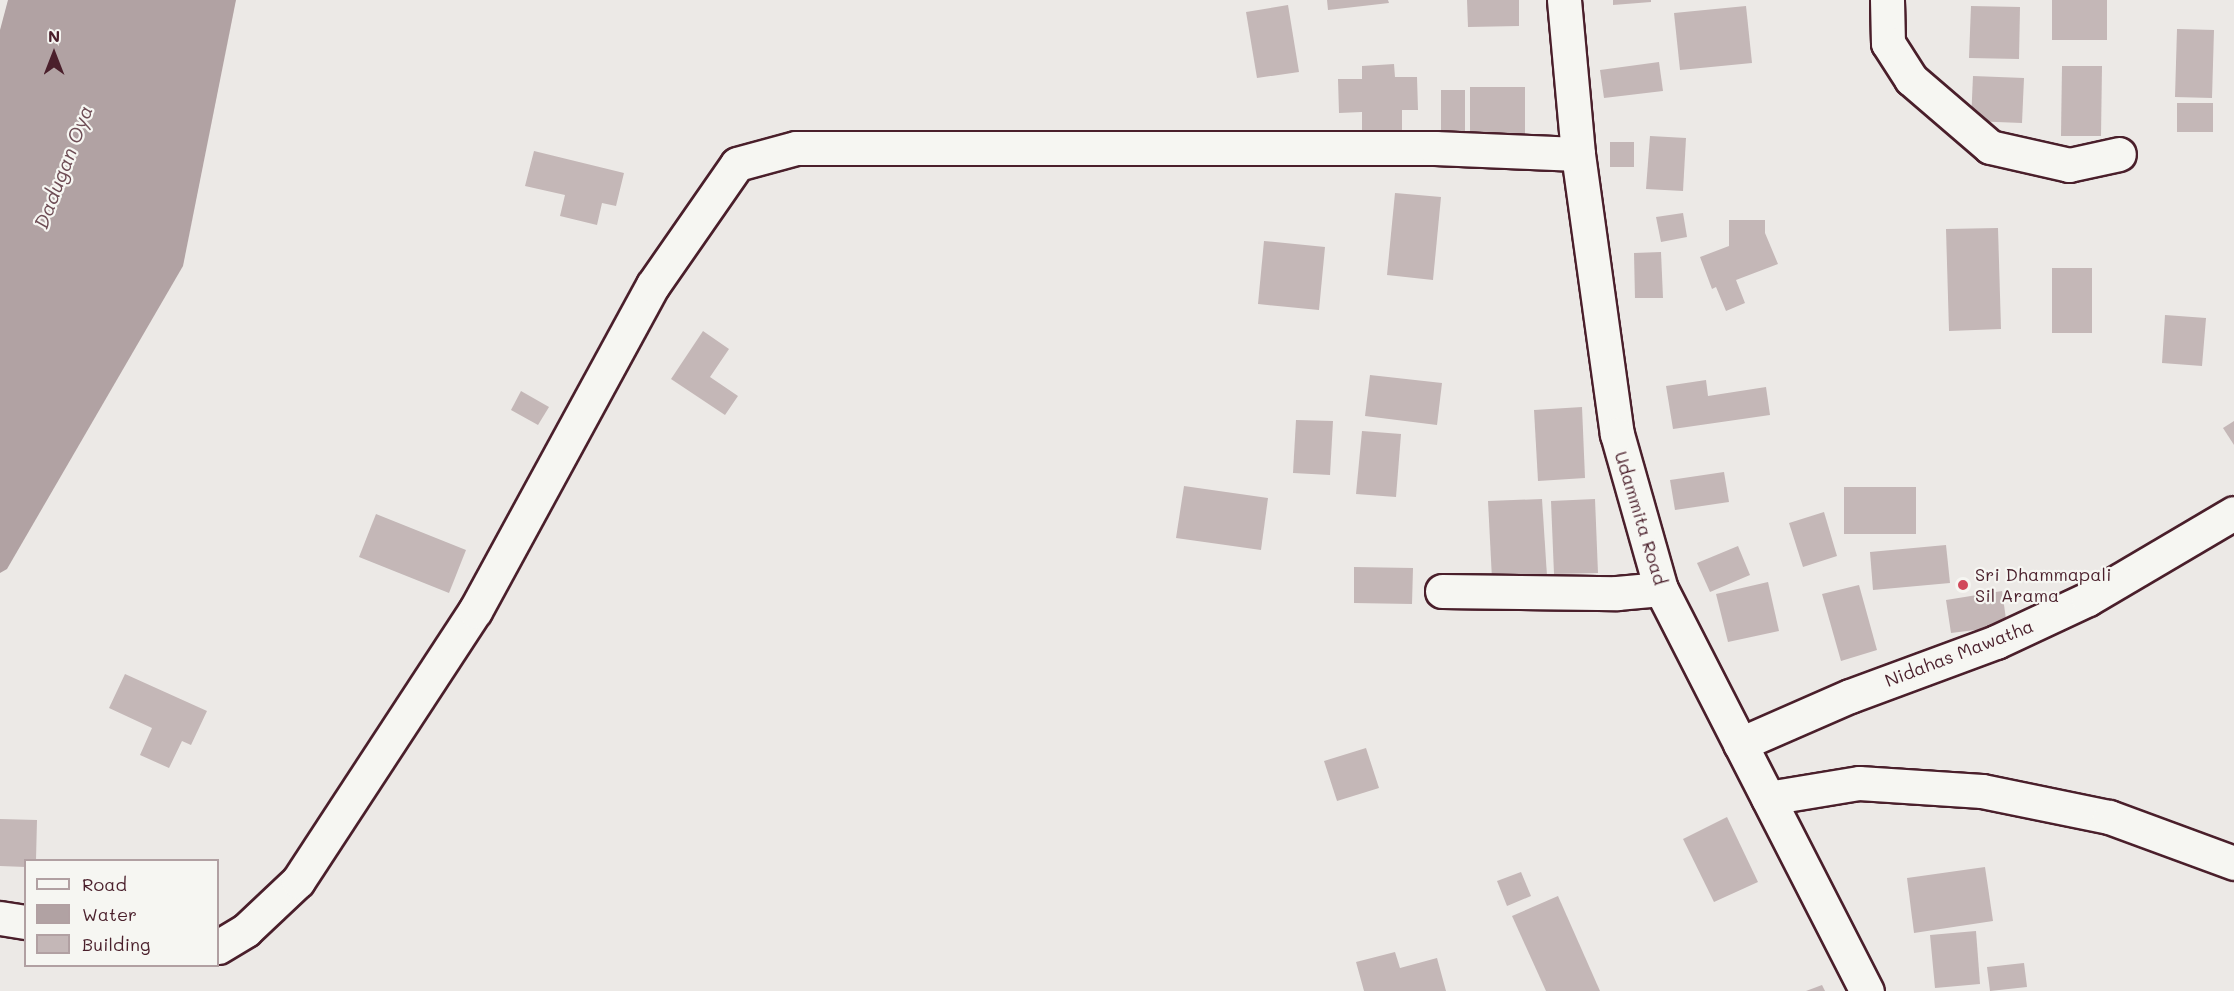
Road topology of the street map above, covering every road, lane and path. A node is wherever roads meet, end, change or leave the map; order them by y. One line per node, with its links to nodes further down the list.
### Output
1 (1564, 0): 3 (street, Udammita Road)
2 (1887, 0): 4 (street)
3 (1578, 154): 6 (street, Udammita Road); 13 (street)
4 (2120, 154)
5 (2234, 513): 8 (street, Nidahas Mawatha)
6 (1661, 589): 7 (street); 8 (street, Udammita Road)
7 (1442, 591)
8 (1740, 744): 9 (street, Udammita Road)
9 (1768, 798): 10 (street); 14 (street, Udammita Road)
10 (2234, 863)
11 (0, 918): 12 (street)
12 (24, 922)
13 (219, 946)
14 (1868, 991)

